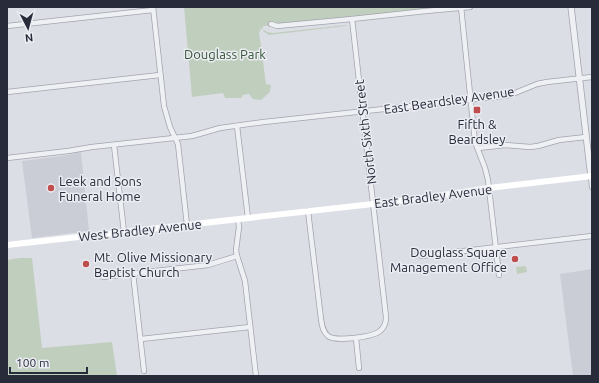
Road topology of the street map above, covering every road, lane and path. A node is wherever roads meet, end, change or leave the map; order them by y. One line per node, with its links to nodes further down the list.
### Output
1 (470, 7): 4 (street)
2 (570, 7): 10 (street)
3 (153, 8): 7 (street); 8 (street)
4 (461, 8): 5 (street); 12 (street)
5 (352, 19): 6 (street); 13 (street, North Sixth Street)
6 (271, 24)
7 (7, 26)
8 (160, 75): 11 (street); 16 (street)
9 (592, 77): 10 (street, East Beardsley Avenue)
10 (579, 79): 12 (street, East Beardsley Avenue); 15 (street)
11 (7, 92)
12 (471, 100): 13 (street, East Beardsley Avenue); 18 (street)
13 (362, 112): 14 (street, East Beardsley Avenue); 23 (street, North Sixth Street)
14 (237, 126): 16 (street, East Beardsley Avenue); 26 (street)
15 (586, 137): 18 (street); 20 (street)
16 (175, 138): 17 (street, East Beardsley Avenue); 28 (street)
17 (114, 145): 19 (street, East Beardsley Avenue); 29 (street)
18 (478, 148): 22 (street)
19 (7, 158)
20 (591, 176): 21 (street); 22 (main road, East Bradley Avenue)
21 (592, 187)
22 (489, 188): 23 (main road, East Bradley Avenue); 32 (street)
23 (373, 204): 24 (main road, East Bradley Avenue); 39 (street, North Sixth Street)
24 (308, 211): 25 (main road, East Bradley Avenue); 39 (street, North Sixth Street)
25 (273, 215): 26 (main road, West Bradley Avenue)
26 (248, 218): 27 (main road, West Bradley Avenue)
27 (238, 219): 28 (main road, West Bradley Avenue); 33 (street)
28 (187, 225): 29 (main road, West Bradley Avenue)
29 (124, 232): 31 (main road, West Bradley Avenue)
30 (592, 236): 32 (street)
31 (7, 245)
32 (496, 247): 34 (street); 36 (street)
33 (237, 256): 35 (street); 38 (street)
34 (421, 256)
35 (133, 274): 37 (street); 40 (street)
36 (499, 275)
37 (102, 277)
38 (250, 327): 40 (street); 43 (street)
39 (356, 338): 41 (street)
40 (141, 339): 42 (street)
41 (359, 368)
42 (144, 371)
43 (256, 376)

